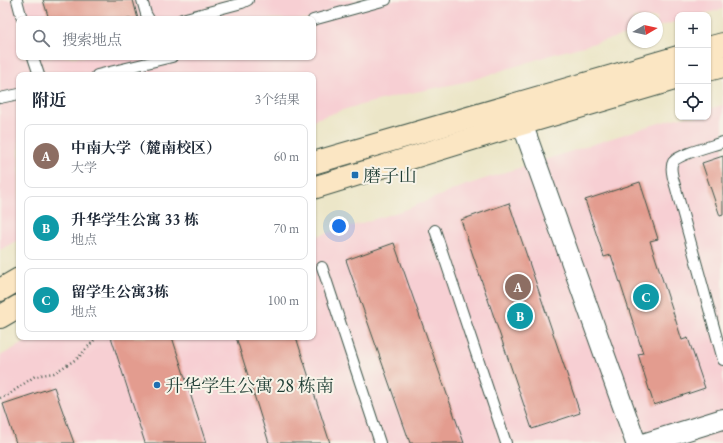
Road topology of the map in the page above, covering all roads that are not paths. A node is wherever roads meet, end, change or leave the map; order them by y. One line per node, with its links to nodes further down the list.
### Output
1 (17, 0): 5 (lane)
2 (142, 0): 6 (lane)
3 (248, 0): 7 (lane)
4 (386, 0): 8 (lane)
5 (21, 16)
6 (147, 16)
7 (210, 16)
8 (316, 19)
9 (723, 44): 10 (main road)
10 (711, 47)
11 (675, 58): 21 (main road)
12 (34, 60): 16 (lane)
13 (160, 60): 17 (lane)
14 (723, 66): 15 (main road)
15 (711, 69)
16 (38, 72)
17 (110, 72)
18 (675, 79): 21 (main road)
19 (16, 95): 20 (lane)
20 (0, 98)
21 (513, 115): 23 (main road); 24 (main road); 35 (street); 36 (street)
22 (723, 142): 31 (lane)
23 (316, 162)
24 (316, 187)
25 (435, 230): 34 (lane)
26 (322, 267): 33 (lane)
27 (16, 281): 28 (main road)
28 (0, 290)
29 (16, 308): 30 (main road)
30 (0, 317)
31 (723, 360)
32 (723, 419): 37 (street)
33 (380, 443)
34 (506, 443)
35 (623, 443)
36 (636, 443)
37 (646, 443)

